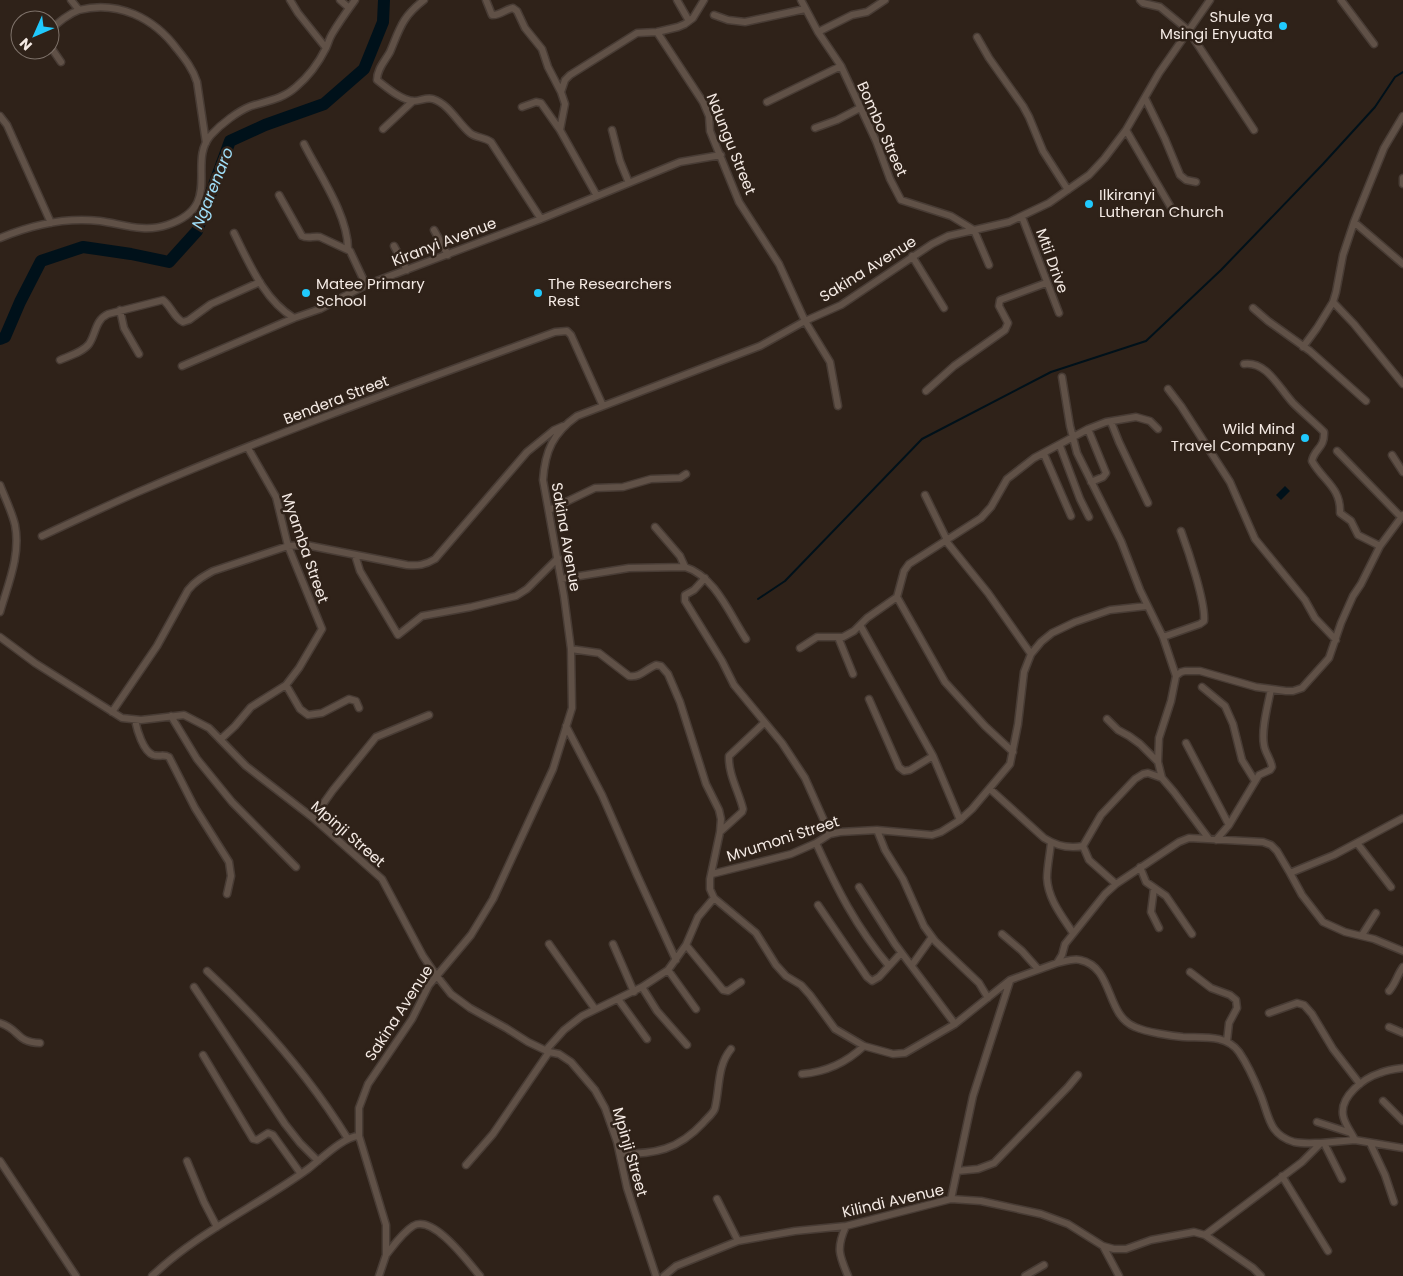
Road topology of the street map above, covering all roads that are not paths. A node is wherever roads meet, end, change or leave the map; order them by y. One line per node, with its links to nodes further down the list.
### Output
1 (71, 0): 17 (street)
2 (290, 0): 26 (street)
3 (340, 0): 15 (street)
4 (355, 0): 15 (street)
5 (424, 0): 30 (street)
6 (486, 0): 28 (street)
7 (677, 0): 19 (street)
8 (704, 0): 19 (street)
9 (801, 0): 16 (street, Bombo Street)
10 (886, 0): 23 (street)
11 (1140, 0): 21 (street)
12 (1210, 0): 21 (street, Sakina Avenue)
13 (1341, 0): 25 (street)
14 (110, 3): 17 (street); 42 (street)
15 (349, 8): 26 (street)
16 (805, 9): 18 (street); 23 (street, Bombo Street)
17 (79, 10): 20 (street)
18 (714, 16)
19 (689, 21): 22 (street)
20 (60, 22)
21 (1188, 30): 29 (street, Sakina Avenue); 41 (street)
22 (657, 32): 28 (street); 44 (street, Ndungu Street)
23 (818, 32): 27 (street, Bombo Street)
24 (977, 37): 49 (street)
25 (1374, 44)
26 (326, 48): 42 (street)
27 (841, 66): 31 (street); 33 (street, Bombo Street)
28 (561, 92): 38 (street)
29 (1145, 98): 40 (street, Sakina Avenue); 46 (street)
30 (413, 101): 37 (street); 54 (street)
31 (767, 102)
32 (522, 107): 38 (street)
33 (860, 108): 36 (street); 58 (street, Bombo Street)
34 (0, 116): 56 (street)
35 (1403, 116): 55 (street)
36 (815, 128)
37 (383, 129)
38 (560, 130): 51 (street)
39 (612, 130): 47 (street)
40 (1126, 130): 49 (street, Sakina Avenue); 52 (street)
41 (1254, 130)
42 (206, 143): 56 (street)
43 (304, 144): 62 (street)
44 (721, 155): 47 (street, Kiranyi Avenue); 77 (street, Ndungu Street)
45 (1403, 178): 48 (street)
46 (1196, 182)
47 (629, 183): 51 (street, Kiranyi Avenue)
48 (1403, 184)
49 (1068, 190): 53 (street, Sakina Avenue)
50 (279, 195): 62 (street)
51 (597, 196): 54 (street, Kiranyi Avenue)
52 (1173, 211)
53 (1022, 217): 58 (street, Sakina Avenue); 69 (street, Mtii Drive)
54 (541, 219): 63 (street, Kiranyi Avenue)
55 (1354, 222): 65 (street); 71 (street)
56 (51, 223): 60 (street)
57 (434, 230): 63 (street)
58 (974, 230): 64 (street, Sakina Avenue); 66 (street)
59 (234, 233): 68 (street)
60 (0, 238)
61 (394, 246): 67 (street)
62 (348, 248): 70 (street)
63 (448, 255): 67 (street, Kiranyi Avenue)
64 (912, 256): 72 (street); 77 (street, Sakina Avenue)
65 (1403, 264)
66 (989, 265)
67 (407, 270): 70 (street, Kiranyi Avenue)
68 (260, 282): 74 (street); 76 (street)
69 (1046, 283): 75 (street, Mtii Drive); 86 (street)
70 (366, 285): 76 (street, Kiranyi Avenue)
71 (1333, 302): 78 (street); 84 (street)
72 (944, 308)
73 (1253, 308): 78 (street)
74 (120, 310): 79 (street); 80 (street)
75 (1059, 314)
76 (294, 318): 82 (street, Kiranyi Avenue)
77 (805, 321): 88 (street, Sakina Avenue); 89 (street, Ndungu Street)
78 (1303, 347): 87 (street)
79 (139, 354)
80 (60, 360)
81 (1244, 364): 115 (street)
82 (182, 366)
83 (1062, 377): 94 (street)
84 (1403, 384)
85 (1168, 389): 129 (street)
86 (926, 391)
87 (1366, 401)
88 (603, 406): 91 (street, Sakina Avenue); 96 (street, Bendera Street)
89 (838, 406)
90 (1111, 422): 92 (street); 93 (street); 105 (street)
91 (564, 425): 106 (street, Sakina Avenue); 116 (street)
92 (1088, 429): 94 (street); 102 (street)
93 (1158, 429)
94 (1073, 438): 95 (street); 102 (street)
95 (1060, 446): 98 (street); 109 (street)
96 (248, 448): 112 (street, Bendera Street); 114 (street, Myamba Street)
97 (1337, 451): 108 (street)
98 (1044, 454): 107 (street); 113 (street)
99 (1392, 455): 100 (street)
100 (1403, 472)
101 (686, 474): 106 (street)
102 (1091, 482): 122 (street)
103 (0, 485): 123 (street)
104 (925, 495): 113 (street)
105 (1148, 503)
106 (549, 510): 117 (street, Sakina Avenue)
107 (1071, 516)
108 (1402, 516): 115 (street)
109 (1089, 517)
110 (655, 527): 118 (street)
111 (1181, 531): 127 (street)
112 (42, 536)
113 (947, 541): 121 (street); 132 (street)
114 (288, 546): 116 (street); 135 (street, Myamba Street); 140 (street)
115 (1380, 546): 129 (street)
116 (355, 555): 117 (street)
117 (558, 558): 120 (street, Sakina Avenue)
118 (685, 567): 119 (street); 120 (street)
119 (705, 578): 128 (street); 145 (street)
120 (561, 579): 131 (street, Sakina Avenue)
121 (897, 597): 124 (street); 149 (street)
122 (1147, 606): 127 (street); 132 (street, Mvumoni Street)
123 (0, 612)
124 (860, 625): 126 (street); 150 (street)
125 (0, 637): 140 (street, Mpinji Street)
126 (838, 637): 130 (street); 133 (street)
127 (1164, 637): 134 (street)
128 (746, 639)
129 (1336, 640): 137 (street)
130 (800, 648)
131 (571, 649): 146 (street, Sakina Avenue); 160 (street)
132 (1031, 654): 149 (street, Mvumoni Street)
133 (853, 674)
134 (1176, 676): 137 (street); 151 (street)
135 (286, 685): 139 (street); 147 (street, Myamba Street)
136 (1202, 687): 153 (street)
137 (1271, 689): 153 (street)
138 (868, 699): 150 (street)
139 (359, 708)
140 (112, 712): 144 (street, Mpinji Street)
141 (429, 715): 155 (street)
142 (171, 716): 144 (street, Mpinji Street); 147 (street, Mpinji Street); 167 (street)
143 (1107, 719): 151 (street)
144 (135, 720): 175 (street)
145 (764, 723): 160 (street); 161 (street)
146 (566, 726): 190 (street); 199 (street, Sakina Avenue)
147 (221, 739): 155 (street, Mpinji Street)
148 (1186, 742): 158 (street)
149 (1013, 752): 154 (street, Mvumoni Street)
150 (933, 756): 157 (street)
151 (1158, 762): 152 (street)
152 (1162, 778): 162 (street); 166 (street)
153 (1254, 781): 158 (street)
154 (990, 789): 157 (street, Mvumoni Street); 163 (street)
155 (313, 818): 199 (street, Mpinji Street)
156 (1403, 818): 164 (street)
157 (960, 820): 159 (street, Mvumoni Street)
158 (1229, 824): 162 (street)
159 (877, 830): 161 (street, Mvumoni Street); 184 (street)
160 (720, 832): 170 (street)
161 (830, 834): 165 (street, Mvumoni Street)
162 (1212, 840): 168 (street); 169 (street)
163 (1051, 842): 166 (street); 180 (street)
164 (1357, 842): 169 (street); 173 (street)
165 (816, 843): 170 (street, Mvumoni Street); 193 (street)
166 (1083, 846): 171 (street)
167 (296, 867)
168 (1140, 867): 171 (street); 174 (street)
169 (1290, 873): 183 (street)
170 (712, 874): 176 (street)
171 (1116, 884): 180 (street)
172 (859, 887): 189 (street)
173 (1391, 887)
174 (1154, 888): 179 (street); 182 (street)
175 (227, 894)
176 (714, 898): 187 (street); 219 (street)
177 (818, 905): 193 (street)
178 (1376, 913): 183 (street)
179 (1159, 928)
180 (1073, 932): 191 (street)
181 (1002, 934): 195 (street)
182 (1192, 934)
183 (1362, 935): 188 (street)
184 (932, 937): 192 (street); 206 (street)
185 (549, 944): 208 (street)
186 (612, 944): 205 (street)
187 (686, 945): 190 (street); 201 (street)
188 (1403, 951)
189 (901, 952): 192 (street); 193 (street)
190 (676, 960): 196 (street)
191 (1057, 963): 195 (street); 216 (street)
192 (912, 965): 212 (street)
193 (889, 966)
194 (1403, 966): 204 (street)
195 (1038, 969): 200 (street)
196 (668, 970): 203 (street); 209 (street)
197 (207, 971): 232 (street)
198 (1190, 972): 216 (street)
199 (436, 976): 221 (street, Mpinji Street); 231 (street, Sakina Avenue)
200 (1010, 980): 206 (street); 242 (street)
201 (741, 982)
202 (194, 987): 240 (street)
203 (642, 987): 205 (street); 218 (street)
204 (1389, 991)
205 (634, 992): 207 (street)
206 (988, 998): 212 (street)
207 (618, 999): 208 (street); 215 (street)
208 (595, 1009): 221 (street)
209 (696, 1009)
210 (1269, 1014): 226 (street)
211 (0, 1023): 217 (street)
212 (955, 1024): 219 (street)
213 (1389, 1028): 214 (street)
214 (1403, 1033)
215 (647, 1039)
216 (1227, 1041): 234 (street)
217 (40, 1043)
218 (687, 1045)
219 (864, 1046): 224 (street)
220 (731, 1048): 237 (street)
221 (548, 1051): 237 (street, Mpinji Street); 241 (street)
222 (203, 1055): 243 (street)
223 (1403, 1068): 226 (street)
224 (802, 1074)
225 (1078, 1075): 242 (street)
226 (1360, 1084): 230 (street)
227 (1383, 1101): 228 (street)
228 (1403, 1121)
229 (1317, 1122): 230 (street)
230 (1351, 1133): 233 (street)
231 (359, 1136): 232 (street); 255 (street, Sakina Avenue)
232 (348, 1139): 240 (street)
233 (1355, 1140): 234 (street); 235 (street)
234 (1322, 1143): 244 (street); 245 (street)
235 (1370, 1143): 236 (street); 248 (street)
236 (1403, 1148)
237 (620, 1154): 261 (street, Mpinji Street)
238 (0, 1161): 257 (street)
239 (186, 1161): 250 (street)
240 (318, 1161): 243 (street)
241 (466, 1165)
242 (957, 1171): 247 (street)
243 (301, 1174): 250 (street)
244 (1282, 1176): 251 (street); 254 (street)
245 (1342, 1179)
246 (716, 1199): 252 (street)
247 (951, 1200): 249 (street, Kilindi Avenue); 253 (street, Kilindi Avenue)
248 (1394, 1202)
249 (846, 1226): 252 (street, Kilindi Avenue); 263 (street)
250 (217, 1227): 258 (street)
251 (1205, 1235): 253 (street, Kilindi Avenue); 266 (street)
252 (738, 1242): 262 (street, Kilindi Avenue)
253 (1103, 1246): 265 (street)
254 (1328, 1251)
255 (386, 1254): 259 (street, Sakina Avenue); 260 (street)
256 (1044, 1264): 264 (street)
257 (76, 1276)
258 (152, 1276)
259 (379, 1276)
260 (480, 1276)
261 (656, 1276)
262 (664, 1276)
263 (848, 1276)
264 (1025, 1276)
265 (1120, 1276)
266 (1261, 1276)

